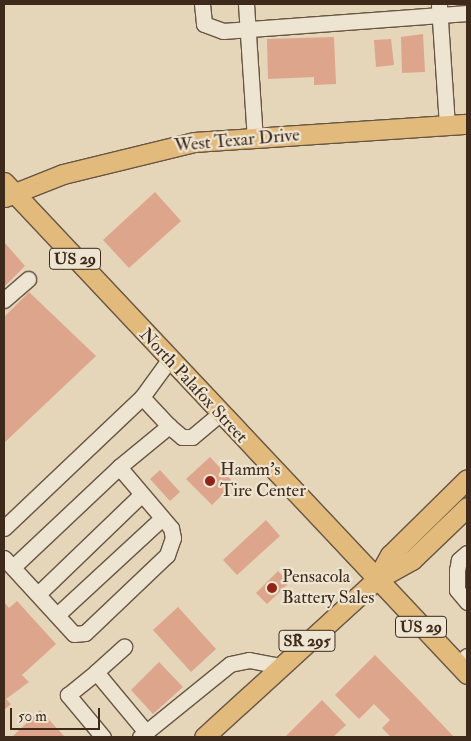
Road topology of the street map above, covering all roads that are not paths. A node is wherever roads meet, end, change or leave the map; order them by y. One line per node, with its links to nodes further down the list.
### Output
1 (202, 4): 5 (street)
2 (246, 4): 5 (street)
3 (439, 9): 4 (street); 5 (street); 7 (street)
4 (467, 13)
5 (247, 28): 8 (street)
6 (467, 124): 7 (main road, West Texar Drive)
7 (447, 125): 8 (main road, West Texar Drive)
8 (255, 140): 9 (main road, West Texar Drive)
9 (7, 191): 12 (main road, North Palafox Street / US 29)
10 (28, 279): 11 (street)
11 (4, 300)
12 (169, 360): 13 (street); 14 (main road, North Palafox Street / US 29)
13 (142, 397): 15 (street); 21 (street)
14 (220, 414): 15 (street); 24 (main road, North Palafox Street / US 29)
15 (169, 426): 16 (street)
16 (119, 467): 18 (street); 23 (street)
17 (467, 479): 24 (main road, SR 295)
18 (142, 494): 20 (street); 25 (street)
19 (467, 507): 24 (main road, SR 295)
20 (166, 523): 27 (street); 27 (street)
21 (4, 528)
22 (467, 553): 26 (street)
23 (8, 562): 25 (street)
24 (376, 580): 29 (main road, North Palafox Street / US 29); 30 (main road, SR 295)
25 (38, 594): 27 (street)
26 (467, 602)
27 (57, 615)
28 (124, 647): 31 (street)
29 (464, 665)
30 (279, 666): 32 (street); 34 (main road, SR 295)
31 (96, 672): 32 (street); 33 (street)
32 (143, 735)
33 (103, 737)
34 (204, 737)

